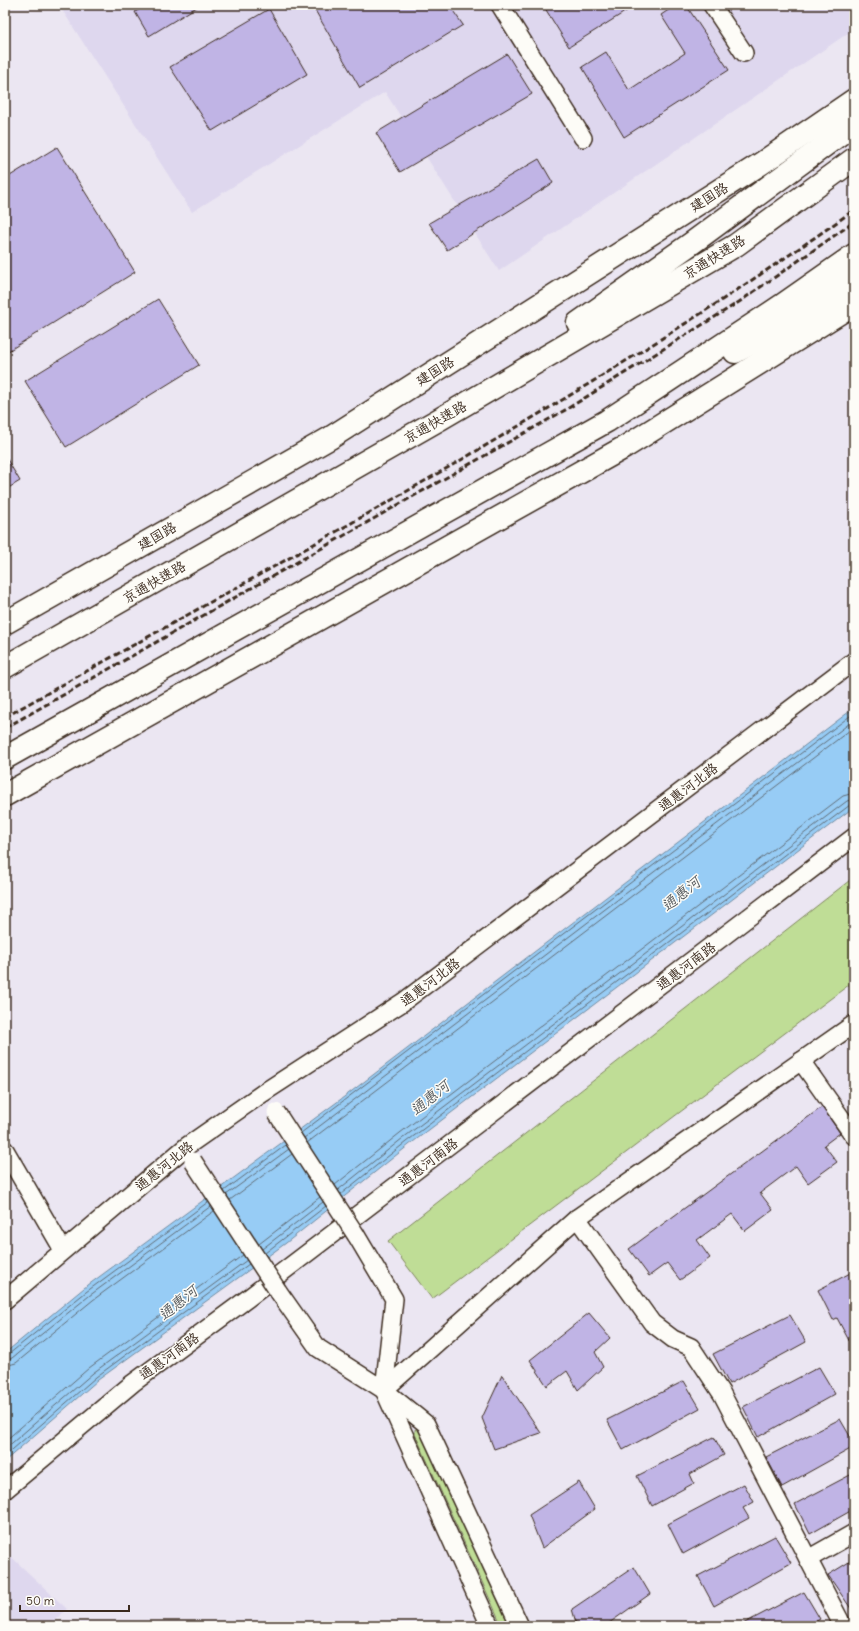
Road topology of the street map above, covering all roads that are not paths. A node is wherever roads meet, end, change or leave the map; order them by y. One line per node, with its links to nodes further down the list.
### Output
1 (500, 5): 6 (street)
2 (712, 5): 3 (street)
3 (744, 53)
4 (854, 100): 13 (main road, 建国路)
5 (854, 124): 11 (main road)
6 (583, 138)
7 (854, 159): 11 (main road, 京通快速路)
8 (854, 255): 12 (main road)
9 (854, 279): 12 (main road)
10 (854, 304): 17 (main road)
11 (440, 419): 15 (main road, 京通快速路)
12 (607, 420): 16 (main road)
13 (5, 623)
14 (854, 661): 21 (street, 通惠河北路)
15 (5, 667)
16 (5, 758)
17 (5, 795)
18 (854, 837): 29 (street, 通惠河南路)
19 (854, 1024): 20 (street)
20 (801, 1062): 22 (street); 25 (street)
21 (263, 1093): 23 (street, 通惠河北路); 28 (street, bridge)
22 (854, 1136)
23 (190, 1154): 26 (street, 通惠河北路); 28 (street, bridge)
24 (8, 1160): 26 (street)
25 (577, 1218): 28 (street); 31 (street)
26 (63, 1250): 27 (street, 通惠河北路)
27 (5, 1300)
28 (384, 1390): 32 (street); 33 (street)
29 (5, 1490)
30 (854, 1533): 31 (street)
31 (808, 1559): 34 (street)
32 (490, 1626)
33 (520, 1626)
34 (843, 1626)

